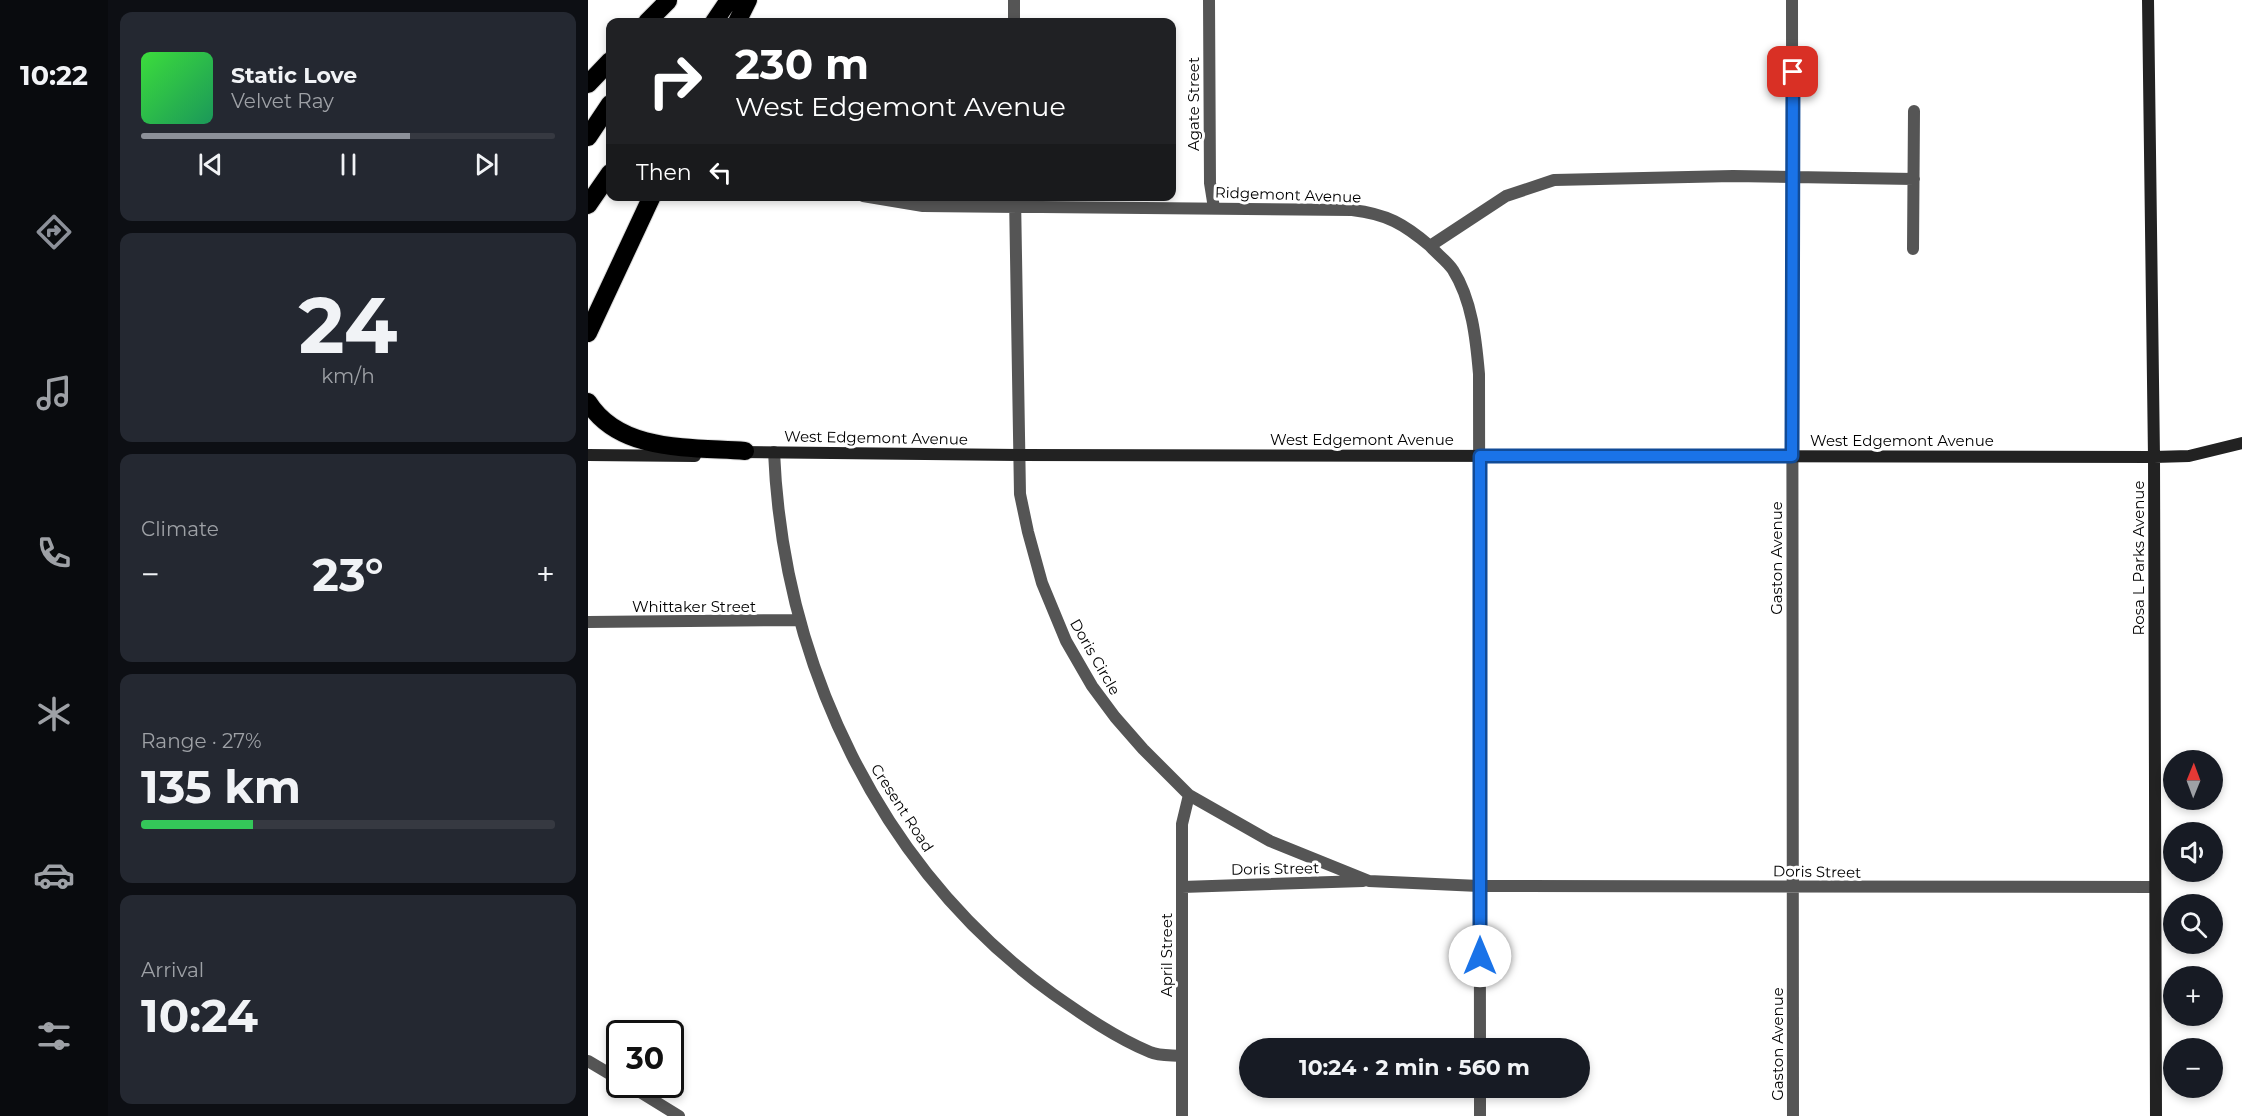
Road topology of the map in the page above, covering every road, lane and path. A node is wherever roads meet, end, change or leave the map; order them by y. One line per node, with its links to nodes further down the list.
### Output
1 (729, 0): 10 (highway)
2 (748, 0): 11 (highway)
3 (1014, 0): 12 (street)
4 (1209, 0): 25 (street, Agate Street)
5 (1792, 0): 18 (street, Gaston Avenue)
6 (2148, 0): 37 (street, Rosa L Parks Avenue)
7 (668, 1): 8 (highway); 9 (highway)
8 (651, 18)
9 (658, 18)
10 (717, 18)
11 (739, 18)
12 (1014, 18)
13 (606, 65): 14 (highway)
14 (588, 84)
15 (606, 110): 17 (highway)
16 (1914, 111): 20 (street)
17 (588, 138)
18 (1793, 178): 20 (street); 26 (street); 36 (street, Gaston Avenue)
19 (606, 179): 24 (highway)
20 (1914, 179): 27 (street)
21 (650, 201): 28 (highway)
22 (893, 201): 23 (street, Ridgemont Avenue)
23 (1015, 202): 25 (street, Ridgemont Avenue); 34 (street, Doris Circle)
24 (588, 205)
25 (1214, 208): 26 (street, Ridgemont Avenue)
26 (1430, 246): 35 (street, Ridgemont Avenue)
27 (1913, 249)
28 (588, 333)
29 (588, 402): 31 (highway)
30 (2242, 442): 37 (street, West Edgemont Avenue)
31 (745, 451): 32 (street, West Edgemont Avenue); 33 (street, West Edgemont Avenue)
32 (774, 452): 34 (street, West Edgemont Avenue); 38 (street, Cresent Road)
33 (588, 455)
34 (1019, 455): 35 (street, West Edgemont Avenue); 40 (street, Doris Circle)
35 (1480, 456): 36 (street, West Edgemont Avenue); 42 (street, Ridgemont Avenue)
36 (1792, 456): 37 (street, West Edgemont Avenue); 43 (street, Gaston Avenue)
37 (2154, 457): 45 (street, Rosa L Parks Avenue)
38 (799, 621): 39 (street, Whittaker Street); 47 (street, Cresent Road)
39 (588, 622)
40 (1189, 795): 41 (street, Doris Circle); 44 (street, April Street)
41 (1369, 881): 42 (street, Doris Circle); 44 (street, Doris Street)
42 (1479, 886): 43 (street, Doris Street); 46 (street, Ridgemont Avenue)
43 (1793, 886): 45 (street, Doris Street); 55 (street, Gaston Avenue)
44 (1182, 887): 47 (street, April Street)
45 (2154, 887): 56 (street, Rosa L Parks Avenue)
46 (1480, 1038)
47 (1182, 1056): 53 (street, April Street)
48 (588, 1060): 49 (street)
49 (606, 1071)
50 (650, 1098): 52 (street)
51 (1480, 1098): 54 (street)
52 (679, 1116)
53 (1182, 1116)
54 (1480, 1116)
55 (1793, 1116)
56 (2156, 1116)

